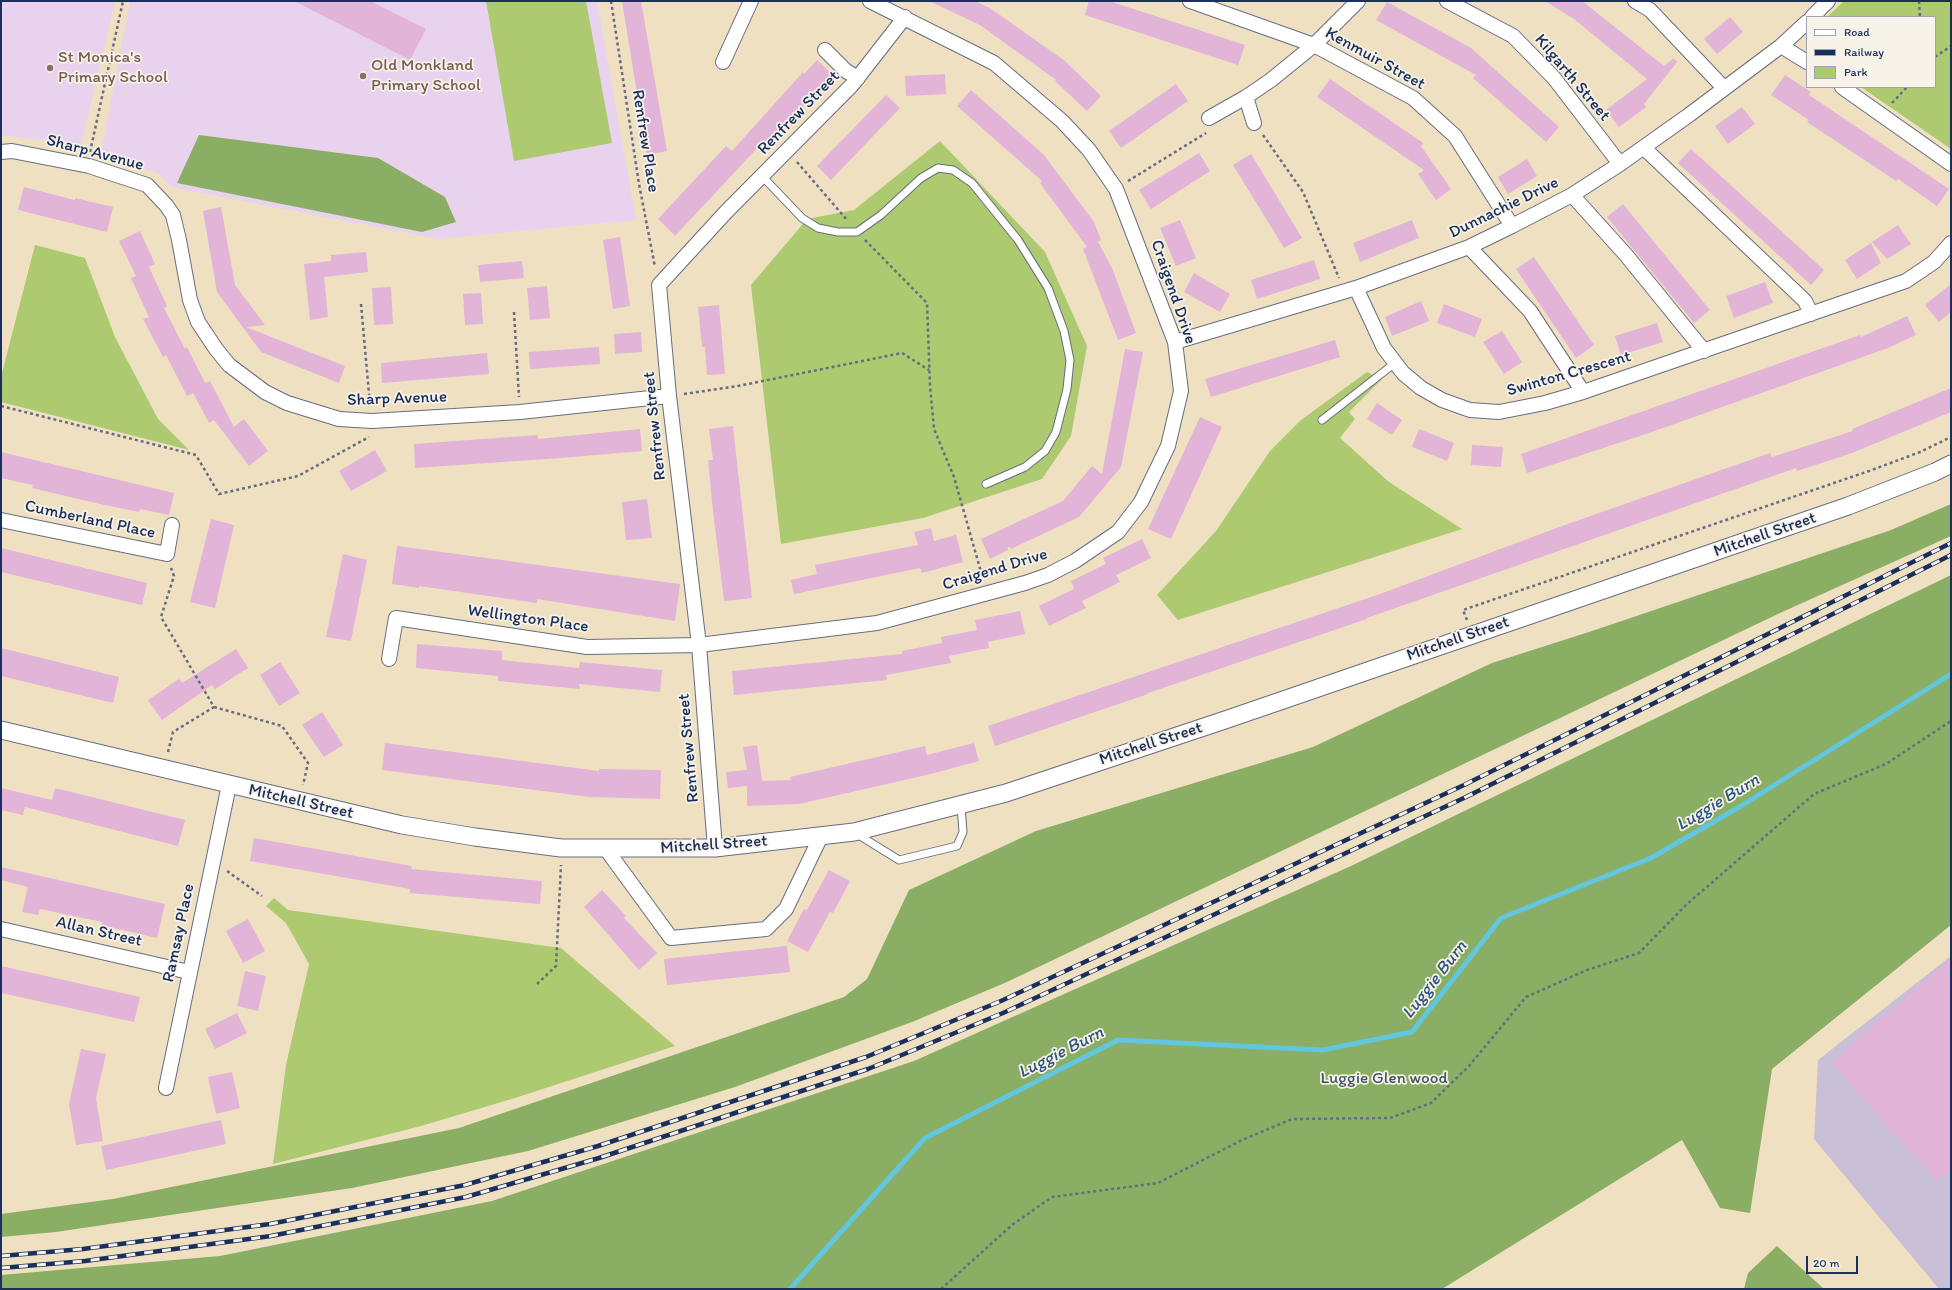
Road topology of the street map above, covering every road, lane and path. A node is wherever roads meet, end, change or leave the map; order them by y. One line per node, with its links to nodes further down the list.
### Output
1 (123, 1): 35 (path)
2 (611, 1): 43 (path, Renfrew Place)
3 (751, 1): 21 (street)
4 (870, 1): 13 (street, Craigend Drive)
5 (1190, 1): 15 (street, Kenmuir Street)
6 (1358, 1): 15 (street)
7 (1447, 1): 33 (street, Kilgarth Street)
8 (1635, 1): 23 (street)
9 (1919, 1): 12 (path)
10 (1824, 2): 11 (street)
11 (1813, 16)
12 (1920, 16)
13 (905, 17): 22 (street, Renfrew Street); 37 (street, Craigend Drive)
14 (1806, 23): 16 (street, Dunnachie Drive)
15 (1314, 45): 26 (street); 39 (street, Kenmuir Street)
16 (1781, 46): 20 (street); 23 (street, Dunnachie Drive)
17 (1951, 46): 19 (path)
18 (825, 50): 22 (street, Renfrew Street)
19 (1936, 56)
20 (1806, 61)
21 (723, 62)
22 (858, 78): 31 (street, Renfrew Street)
23 (1724, 88): 30 (street, Dunnachie Drive)
24 (1843, 88): 34 (street)
25 (1906, 88): 27 (path)
26 (1246, 97): 28 (street); 29 (street)
27 (1889, 106)
28 (1209, 118): 37 (path)
29 (1254, 122): 44 (path)
30 (1644, 148): 33 (street, Dunnachie Drive); 47 (street)
31 (787, 151): 36 (street, Renfrew Street); 40 (path)
32 (1, 152): 35 (street, Sharp Avenue)
33 (1620, 164): 38 (street, Dunnachie Drive)
34 (1951, 164)
35 (89, 166): 57 (street, Sharp Avenue)
36 (762, 176): 40 (lane); 43 (street, Renfrew Street)
37 (1116, 189): 48 (street, Craigend Drive)
38 (1572, 195): 39 (street, Dunnachie Drive); 49 (street)
39 (1512, 226): 42 (street, Dunnachie Drive)
40 (857, 232): 51 (path); 61 (lane)
41 (1951, 243): 47 (street, Swinton Crescent)
42 (1469, 247): 44 (street, Dunnachie Drive); 52 (street)
43 (659, 285): 53 (street, Renfrew Street)
44 (1351, 290): 48 (street, Dunnachie Drive); 50 (street, Swinton Crescent)
45 (361, 304): 57 (path)
46 (514, 312): 55 (path)
47 (1811, 314): 49 (street, Swinton Crescent)
48 (1175, 342): 65 (street, Craigend Drive)
49 (1704, 351): 52 (street, Swinton Crescent)
50 (1395, 363): 52 (street, Swinton Crescent); 56 (lane)
51 (930, 370): 53 (path); 65 (path)
52 (1583, 392)
53 (669, 396): 55 (street, Sharp Avenue); 67 (street, Renfrew Street)
54 (1, 406): 58 (path)
55 (520, 412): 57 (street, Sharp Avenue)
56 (1322, 420)
57 (372, 421)
58 (371, 436)
59 (1951, 437): 66 (path)
60 (1951, 464): 66 (street, Mitchell Street)
61 (986, 484)
62 (1, 520): 64 (street, Cumberland Place)
63 (172, 525): 64 (street, Cumberland Place)
64 (167, 554): 69 (path)
65 (988, 593): 67 (street, Craigend Drive)
66 (1472, 634): 75 (street, Mitchell Street)
67 (699, 645): 68 (street, Wellington Place); 79 (street, Renfrew Street)
68 (389, 659)
69 (214, 707): 72 (path); 74 (path)
70 (1951, 721): 87 (path)
71 (1, 730): 72 (street, Mitchell Street)
72 (165, 769): 73 (street, Mitchell Street)
73 (229, 785): 74 (street, Mitchell Street); 81 (street, Ramsay Place)
74 (300, 801): 78 (street, Mitchell Street)
75 (961, 806): 76 (street, Mitchell Street); 76 (lane)
76 (854, 832): 77 (street, Mitchell Street)
77 (821, 836): 79 (street, Mitchell Street); 80 (street)
78 (561, 848): 80 (street, Mitchell Street); 85 (path)
79 (715, 848): 80 (street, Mitchell Street)
80 (606, 849)
81 (212, 866): 82 (path); 84 (street, Ramsay Place)
82 (262, 896)
83 (1, 929): 84 (street, Allan Street)
84 (189, 972): 86 (street, Ramsay Place)
85 (538, 984)
86 (166, 1088)
87 (940, 1289)

